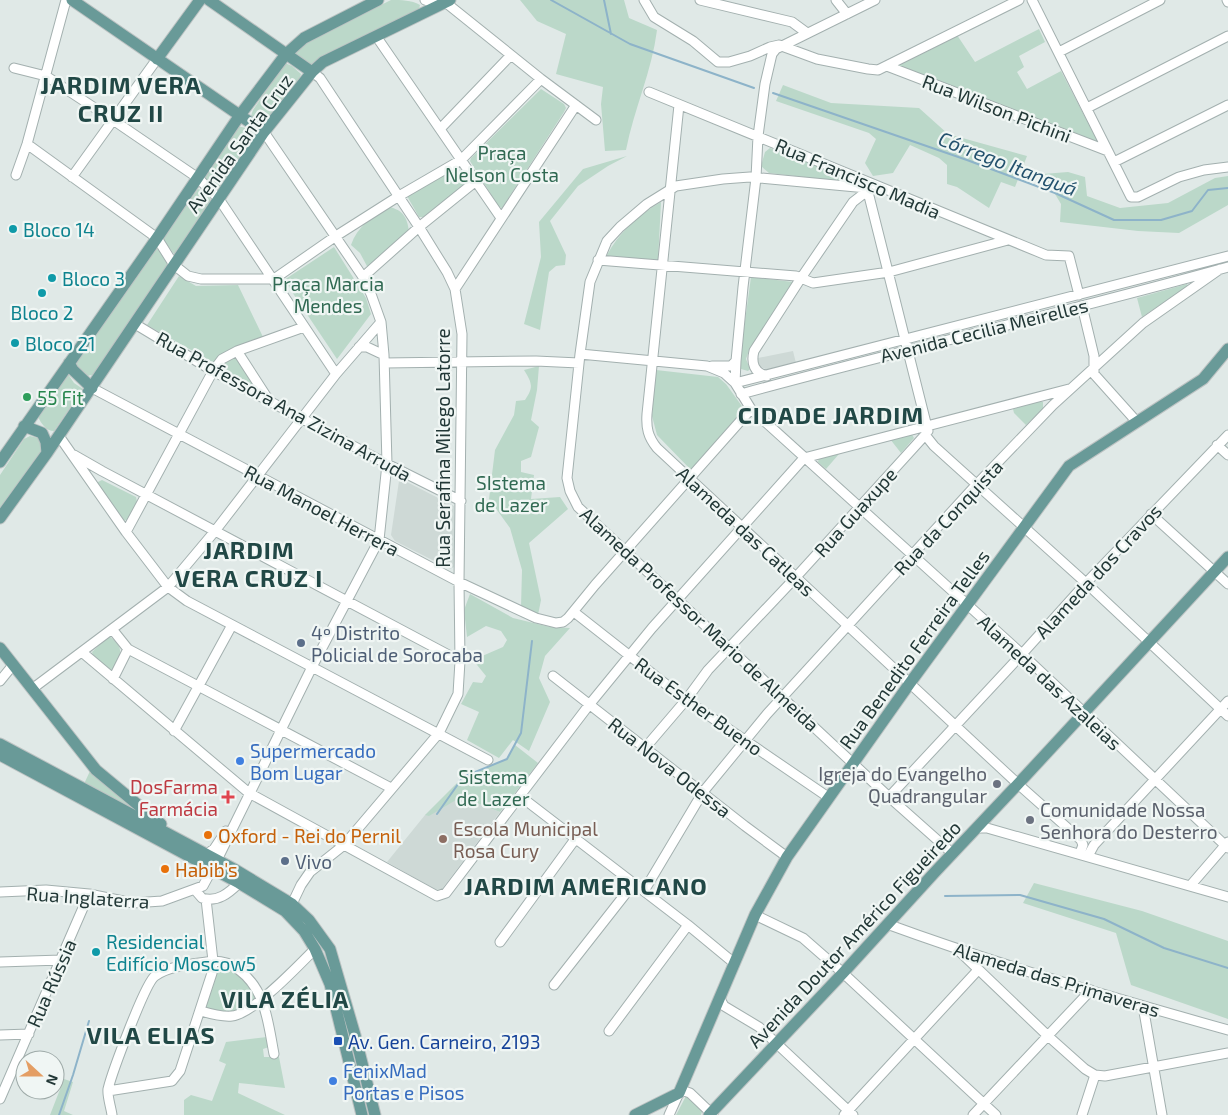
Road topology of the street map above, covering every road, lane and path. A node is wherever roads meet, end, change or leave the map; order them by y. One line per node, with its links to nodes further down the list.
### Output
1 (66, 0): 28 (street)
2 (72, 0): 24 (main road)
3 (200, 0): 24 (main road)
4 (209, 0): 22 (main road, Rua Serafina Milego Latorre)
5 (425, 0): 14 (street)
6 (644, 0): 20 (street)
7 (700, 0): 16 (street)
8 (836, 0): 15 (street)
9 (875, 0): 15 (street)
10 (1019, 0): 25 (street)
11 (1032, 0): 21 (street)
12 (1160, 0): 21 (street)
13 (373, 1): 22 (main road, Avenida Santa Cruz)
14 (445, 2): 17 (main road, Avenida Santa Cruz); 23 (street)
15 (847, 14): 16 (street)
16 (807, 33): 19 (street)
17 (376, 36): 27 (main road, Avenida Santa Cruz); 38 (street)
18 (1228, 36): 34 (street)
19 (780, 45): 20 (street); 25 (street)
20 (770, 51): 40 (street)
21 (1059, 52): 34 (street)
22 (286, 54): 27 (main road, Rua Serafina Milego Latorre); 35 (main road, Avenida Santa Cruz)
23 (511, 55): 29 (street); 38 (street)
24 (158, 59): 35 (main road); 36 (street)
25 (886, 66): 42 (street, Rua Wilson Pichini)
26 (14, 68): 28 (street)
27 (312, 72): 39 (main road, Avenida Santa Cruz); 53 (street, Rua Serafina Milego Latorre)
28 (46, 76): 36 (street); 41 (street)
29 (541, 79): 31 (street); 43 (street)
30 (649, 92): 32 (street, Rua Francisco Madia)
31 (576, 105): 37 (street); 55 (street)
32 (679, 105): 40 (street, Rua Francisco Madia); 52 (street, Alameda das Catleas)
33 (1228, 105): 44 (street)
34 (1086, 108): 42 (street)
35 (240, 115): 39 (main road); 48 (main road, Avenida Santa Cruz)
36 (113, 120): 47 (street); 48 (street)
37 (596, 120)
38 (440, 129): 43 (street)
39 (264, 132): 54 (main road, Avenida Santa Cruz); 57 (street)
40 (758, 136): 49 (street); 51 (street, Rua Francisco Madia)
41 (27, 144): 46 (street); 47 (street)
42 (1108, 151): 44 (street)
43 (461, 160): 50 (street); 53 (street)
44 (1114, 162): 45 (street)
45 (1228, 167)
46 (16, 175)
47 (72, 177): 58 (street)
48 (198, 178): 54 (street); 58 (main road, Avenida Santa Cruz)
49 (756, 178): 51 (street, Alameda Professor Mario de Almeida); 52 (street, Alameda Professor Mario de Almeida); 65 (street)
50 (476, 181): 55 (street); 56 (street)
51 (868, 188): 59 (street, Rua Francisco Madia); 66 (street); 68 (street)
52 (670, 190): 61 (street, Alameda Professor Mario de Almeida); 63 (street, Alameda das Catleas)
53 (398, 196): 56 (street, Rua Serafina Milego Latorre); 57 (street)
54 (219, 199): 62 (main road, Avenida Santa Cruz); 69 (street)
55 (501, 218): 70 (street)
56 (419, 227): 67 (street); 70 (street, Rua Serafina Milego Latorre)
57 (336, 236): 67 (street); 69 (street)
58 (157, 238): 62 (street); 86 (main road, Avenida Santa Cruz)
59 (1008, 240): 66 (street); 71 (street, Rua Francisco Madia)
60 (1228, 256): 71 (street)
61 (598, 260): 63 (street); 81 (street, Alameda Professor Mario de Almeida)
62 (174, 265): 69 (street); 74 (main road, Avenida Santa Cruz)
63 (662, 265): 65 (street); 85 (street, Alameda das Catleas)
64 (1224, 268): 72 (street, Avenida Cecilia Meirelles); 88 (street, Rua da Conquista)
65 (744, 272): 68 (street); 83 (street)
66 (889, 272): 68 (street); 76 (street)
67 (363, 277): 73 (street)
68 (801, 278): 93 (street)
69 (274, 279): 75 (street)
70 (454, 289): 84 (street, Rua Serafina Milego Latorre)
71 (1079, 295): 76 (street)
72 (1082, 306): 80 (street, Avenida Cecilia Meirelles); 88 (street)
73 (381, 322): 77 (street); 82 (street)
74 (135, 324): 89 (street, Rua Professora Ana Zizina Arruda); 91 (main road, Avenida Santa Cruz)
75 (304, 327): 79 (street); 90 (street)
76 (905, 341): 80 (street); 93 (street)
77 (359, 347): 82 (street); 90 (street)
78 (1228, 349): 105 (main road, Rua Benedito Ferreira Telles)
79 (237, 351): 89 (street); 94 (street)
80 (907, 351): 99 (street, Avenida Cecilia Meirelles); 107 (street)
81 (580, 358): 84 (street); 85 (street); 133 (street, Alameda Professor Mario de Almeida)
82 (385, 359): 84 (street); 117 (street)
83 (736, 361): 87 (street); 93 (street); 95 (street)
84 (462, 362): 124 (street, Rua Serafina Milego Latorre)
85 (653, 362): 87 (street); 120 (street, Alameda das Catleas)
86 (69, 363): 92 (main road); 106 (main road, Avenida Santa Cruz)
87 (707, 366): 95 (street)
88 (1094, 367): 97 (street, Rua da Conquista); 105 (street)
89 (213, 371): 98 (street, Rua Professora Ana Zizina Arruda); 108 (street)
90 (336, 374): 104 (street)
91 (99, 376): 92 (main road); 96 (main road, Avenida Santa Cruz)
92 (80, 377): 96 (main road)
93 (764, 377): 95 (street)
94 (258, 384): 98 (street); 101 (street)
95 (735, 384): 99 (street, Alameda das Azaleias)
96 (92, 388): 108 (street, Rua Manoel Herrera); 110 (main road, Avenida Santa Cruz)
97 (1069, 389): 100 (street); 102 (street, Rua da Conquista)
98 (250, 391): 101 (street, Rua Professora Ana Zizina Arruda)
99 (740, 394): 103 (street, Alameda das Azaleias)
100 (1037, 398): 102 (street); 107 (street)
101 (270, 402): 104 (street, Rua Professora Ana Zizina Arruda)
102 (1053, 405): 122 (street, Rua da Conquista)
103 (751, 409): 115 (street, Alameda das Azaleias); 120 (street)
104 (301, 418): 117 (street, Rua Professora Ana Zizina Arruda); 119 (street)
105 (1137, 422): 129 (main road, Rua Benedito Ferreira Telles)
106 (24, 426): 112 (main road); 116 (main road, Avenida Santa Cruz)
107 (926, 430): 115 (street); 122 (street); 125 (street, Rua Guaxupe)
108 (178, 434): 119 (street, Rua Manoel Herrera); 123 (street)
109 (1228, 435): 111 (street, Alameda dos Cravos)
110 (59, 436): 112 (main road, Avenida Santa Cruz); 113 (street)
111 (1217, 445): 114 (street); 126 (street, Alameda dos Cravos)
112 (47, 453): 127 (main road, Avenida Santa Cruz)
113 (72, 454): 118 (street); 121 (street)
114 (1228, 455)
115 (804, 458): 125 (street, Alameda das Azaleias); 128 (street)
116 (0, 462)
117 (387, 464): 124 (street, Rua Professora Ana Zizina Arruda); 132 (street)
118 (102, 471): 121 (street); 123 (street)
119 (258, 476): 130 (street); 132 (street, Rua Manoel Herrera)
120 (690, 479): 128 (street, Alameda das Catleas); 133 (street)
121 (90, 482): 131 (street)
122 (976, 485): 129 (street); 134 (street, Rua da Conquista)
123 (146, 495): 130 (street); 131 (street)
124 (461, 501): 138 (street, Rua Serafina Milego Latorre)
125 (860, 507): 134 (street, Alameda das Azaleias); 137 (street, Rua Guaxupe)
126 (1151, 514): 136 (street); 139 (street, Alameda dos Cravos)
127 (0, 518)
128 (743, 527): 137 (street, Alameda das Catleas); 142 (street)
129 (1024, 527): 139 (street); 144 (main road, Rua Benedito Ferreira Telles)
130 (215, 531): 141 (street); 143 (street)
131 (126, 532): 141 (street)
132 (379, 540): 138 (street, Rua Manoel Herrera); 143 (street, Rua Inglaterra)
133 (626, 553): 142 (street, Alameda Professor Mario de Almeida); 145 (street)
134 (913, 556): 144 (street, Alameda das Azaleias); 147 (street, Rua da Conquista)
135 (1228, 557): 136 (main road, Avenida Doutor Américo Figueiredo)
136 (1215, 572): 140 (street); 149 (main road, Avenida Doutor Américo Figueiredo)
137 (796, 577): 147 (street, Alameda das Catleas); 150 (street, Rua Guaxupe)
138 (459, 582): 145 (street, Rua Manoel Herrera); 156 (street, Rua Serafina Milego Latorre)
139 (1086, 582): 149 (street); 154 (street, Alameda dos Cravos)
140 (1228, 584)
141 (168, 587): 146 (street); 148 (street)
142 (677, 600): 150 (street, Alameda Professor Mario de Almeida); 155 (street)
143 (346, 601): 156 (street); 158 (street, Rua Inglaterra)
144 (968, 605): 154 (street, Alameda das Azaleias); 162 (main road, Rua Benedito Ferreira Telles)
145 (574, 612): 155 (street, Rua Esther Bueno)
146 (232, 624): 158 (street); 163 (street)
147 (848, 626): 162 (street, Alameda das Catleas); 165 (street, Rua da Conquista)
148 (112, 629): 152 (street); 153 (street)
149 (1150, 642): 169 (street); 170 (main road, Avenida Doutor Américo Figueiredo)
150 (729, 647): 165 (street, Alameda Professor Mario de Almeida); 166 (street, Rua Guaxupe)
151 (0, 648): 157 (main road)
152 (128, 649): 160 (street); 163 (street)
153 (83, 653): 160 (street); 164 (street)
154 (1022, 654): 170 (street, Alameda das Azaleias); 172 (street, Alameda dos Cravos)
155 (630, 656): 166 (street, Rua Esther Bueno); 168 (street)
156 (460, 661): 175 (street, Rua Serafina Milego Latorre)
157 (13, 665): 161 (street); 164 (main road)
158 (312, 666): 173 (street, Rua Inglaterra); 175 (street)
159 (553, 676): 168 (street, Rua Nova Odessa)
160 (113, 679): 174 (street)
161 (0, 681)
162 (910, 683): 172 (street, Alameda das Catleas); 181 (main road, Rua Benedito Ferreira Telles)
163 (198, 686): 173 (street); 174 (street)
164 (32, 689): 192 (main road)
165 (783, 697): 176 (street, Rua da Conquista); 181 (street, Alameda Professor Mario de Almeida)
166 (686, 700): 176 (street, Rua Esther Bueno); 178 (street, Rua Guaxupe)
167 (1228, 701): 169 (street)
168 (589, 704): 178 (street, Rua Nova Odessa); 187 (street)
169 (1220, 709): 171 (street); 182 (street)
170 (1084, 712): 182 (street, Alameda das Azaleias); 183 (main road, Avenida Doutor Américo Figueiredo)
171 (1228, 716)
172 (955, 725): 183 (street, Alameda das Catleas); 188 (street, Alameda dos Cravos)
173 (280, 730): 184 (street); 186 (street, Rua Inglaterra)
174 (174, 731): 186 (street)
175 (439, 733): 180 (street); 184 (street, Rua Serafina Milego Latorre)
176 (745, 740): 185 (street, Rua da Conquista); 189 (street, Rua Esther Bueno)
177 (0, 744): 192 (main road)
178 (645, 748): 185 (street, Rua Nova Odessa)
179 (0, 755): 200 (main road)
180 (488, 760)
181 (853, 763): 188 (street, Alameda Professor Mario de Almeida); 189 (main road, Rua Benedito Ferreira Telles)
182 (1155, 781): 194 (street); 195 (street, Alameda das Azaleias)
183 (1018, 784): 190 (main road, Avenida Doutor Américo Figueiredo); 193 (street, Alameda das Catleas)
184 (391, 788): 196 (street, Rua Serafina Milego Latorre)
185 (703, 792): 199 (street, Rua Nova Odessa); 205 (street, Rua da Conquista)
186 (250, 793): 196 (street); 200 (street, Rua Inglaterra)
187 (520, 796): 191 (street); 196 (street)
188 (889, 796): 197 (street, Alameda Professor Mario de Almeida)
189 (828, 797): 199 (main road, Rua Benedito Ferreira Telles)
190 (977, 828): 197 (main road, Avenida Doutor Américo Figueiredo); 198 (street)
191 (576, 838): 202 (street); 214 (street)
192 (180, 840): 200 (main road)
193 (1081, 840): 194 (street); 198 (street)
194 (1094, 845): 198 (street)
195 (1227, 845): 203 (street)
196 (344, 846): 210 (street, Rua Serafina Milego Latorre)
197 (952, 853): 212 (main road, Avenida Doutor Américo Figueiredo)
198 (1084, 855): 203 (street)
199 (787, 857): 211 (main road, Rua Benedito Ferreira Telles)
200 (212, 861): 201 (main road); 204 (street, Rua Inglaterra); 210 (main road)
201 (239, 883): 209 (street); 215 (main road)
202 (634, 883): 205 (street); 223 (street)
203 (1190, 886): 208 (street)
204 (195, 890): 207 (street, Rua Inglaterra); 209 (street)
205 (644, 891): 213 (street)
206 (0, 892): 207 (street, Rua Inglaterra)
207 (89, 894): 217 (street, Rua Rússia)
208 (1228, 897)
209 (206, 899): 218 (street)
210 (292, 904): 248 (main road)
211 (755, 915): 220 (main road, Rua Benedito Ferreira Telles); 222 (street)
212 (887, 924): 216 (street, Alameda das Primaveras); 222 (main road, Avenida Doutor Américo Figueiredo)
213 (688, 925): 220 (street); 230 (street)
214 (500, 942)
215 (315, 949): 225 (street); 247 (main road)
216 (971, 957): 221 (street); 224 (street, Alameda das Primaveras)
217 (61, 960): 219 (street); 231 (street, Rua Rússia)
218 (213, 961): 225 (street); 228 (street); 240 (street)
219 (0, 962)
220 (734, 963): 226 (main road, Rua Benedito Ferreira Telles)
221 (978, 970): 233 (street); 234 (street)
222 (843, 973): 234 (street); 235 (main road, Avenida Doutor Américo Figueiredo)
223 (554, 985)
224 (1091, 990): 227 (street, Alameda das Primaveras); 233 (street)
225 (262, 999): 228 (street); 237 (street)
226 (720, 999): 235 (street); 241 (main road, Rua Benedito Ferreira Telles)
227 (1143, 1006): 229 (street, Alameda das Primaveras); 238 (street)
228 (201, 1011): 240 (street)
229 (1228, 1030)
230 (609, 1031)
231 (29, 1034): 232 (street); 242 (street, Rua Rússia)
232 (0, 1035)
233 (1048, 1036): 239 (street); 243 (street)
234 (914, 1040): 243 (street); 244 (street)
235 (776, 1043): 244 (street); 245 (main road, Avenida Doutor Américo Figueiredo)
236 (1228, 1053): 238 (street)
237 (274, 1054)
238 (1153, 1066): 239 (street); 254 (street)
239 (1095, 1074): 253 (street)
240 (108, 1090): 246 (street)
241 (679, 1093): 245 (street); 249 (main road); 250 (street, Rua Benedito Ferreira Telles)
242 (0, 1100)
243 (983, 1104): 251 (street); 252 (street)
244 (848, 1113)
245 (711, 1114)
246 (112, 1115)
247 (362, 1115)
248 (375, 1115)
249 (636, 1115)
250 (669, 1115)
251 (973, 1115)
252 (996, 1115)
253 (1082, 1115)
254 (1162, 1115)

